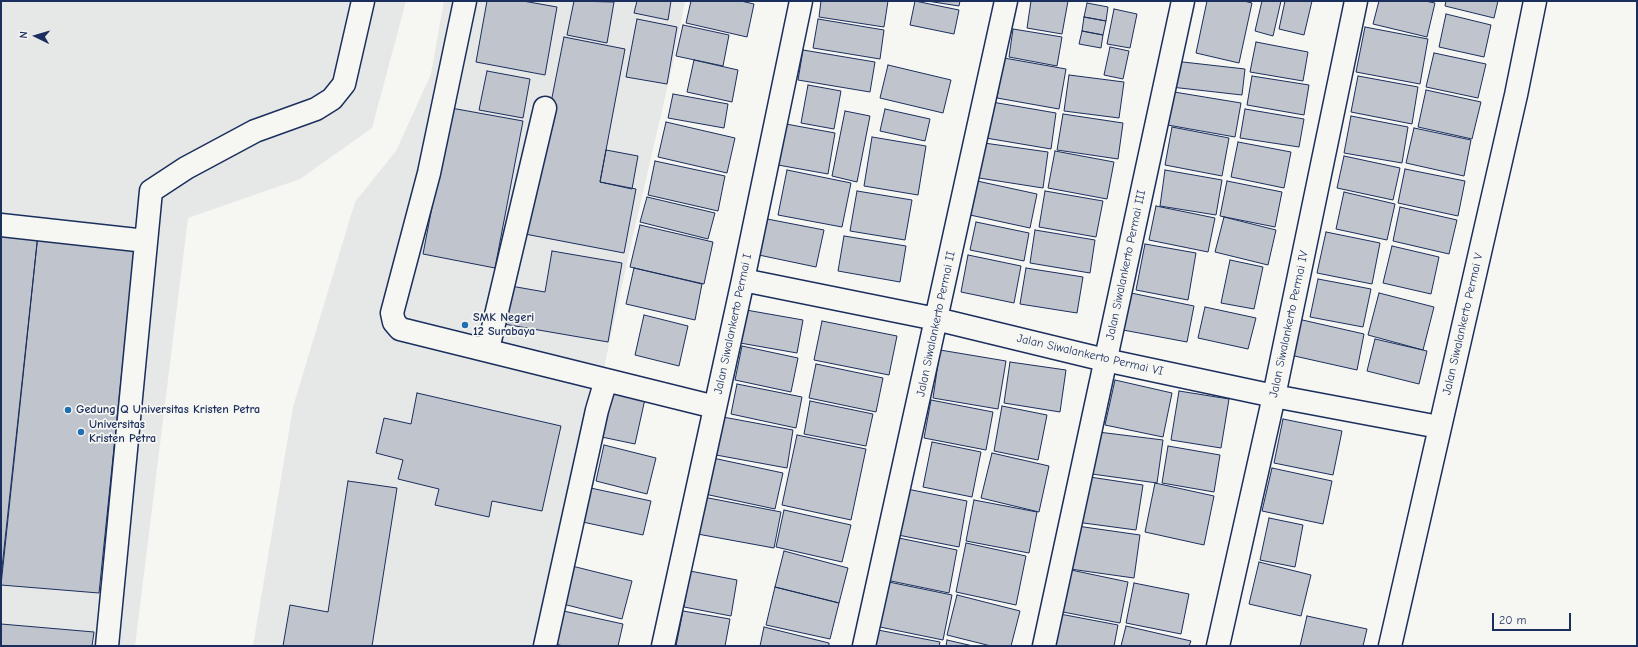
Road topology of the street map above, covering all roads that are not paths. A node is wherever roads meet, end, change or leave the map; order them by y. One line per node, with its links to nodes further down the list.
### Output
1 (363, 1): 10 (street)
2 (465, 1): 13 (street)
3 (801, 1): 11 (street, Jalan Siwalankerto Permai I)
4 (1006, 1): 12 (street, Jalan Siwalankerto Permai II)
5 (1183, 1): 14 (street, Jalan Siwalankerto Permai III)
6 (1356, 1): 16 (street, Jalan Siwalankerto Permai IV)
7 (1535, 1): 18 (street, Jalan Siwalankerto Permai V)
8 (545, 108): 13 (street)
9 (1, 225): 10 (street)
10 (146, 241): 19 (street)
11 (743, 280): 12 (street, Jalan Siwalankerto Permai VI); 17 (street, Jalan Siwalankerto Permai I)
12 (936, 319): 14 (street, Jalan Siwalankerto Permai VI); 22 (street, Jalan Siwalankerto Permai II)
13 (488, 349): 15 (street)
14 (1105, 360): 16 (street, Jalan Siwalankerto Permai VI); 23 (street, Jalan Siwalankerto Permai III)
15 (606, 380): 17 (street); 20 (street)
16 (1274, 396): 18 (street, Jalan Siwalankerto Permai VI); 24 (street, Jalan Siwalankerto Permai IV)
17 (715, 407): 21 (street, Jalan Siwalankerto Permai I)
18 (1438, 427): 25 (street, Jalan Siwalankerto Permai V)
19 (107, 646)
20 (545, 646)
21 (662, 646)
22 (864, 646)
23 (1044, 646)
24 (1218, 646)
25 (1390, 646)

